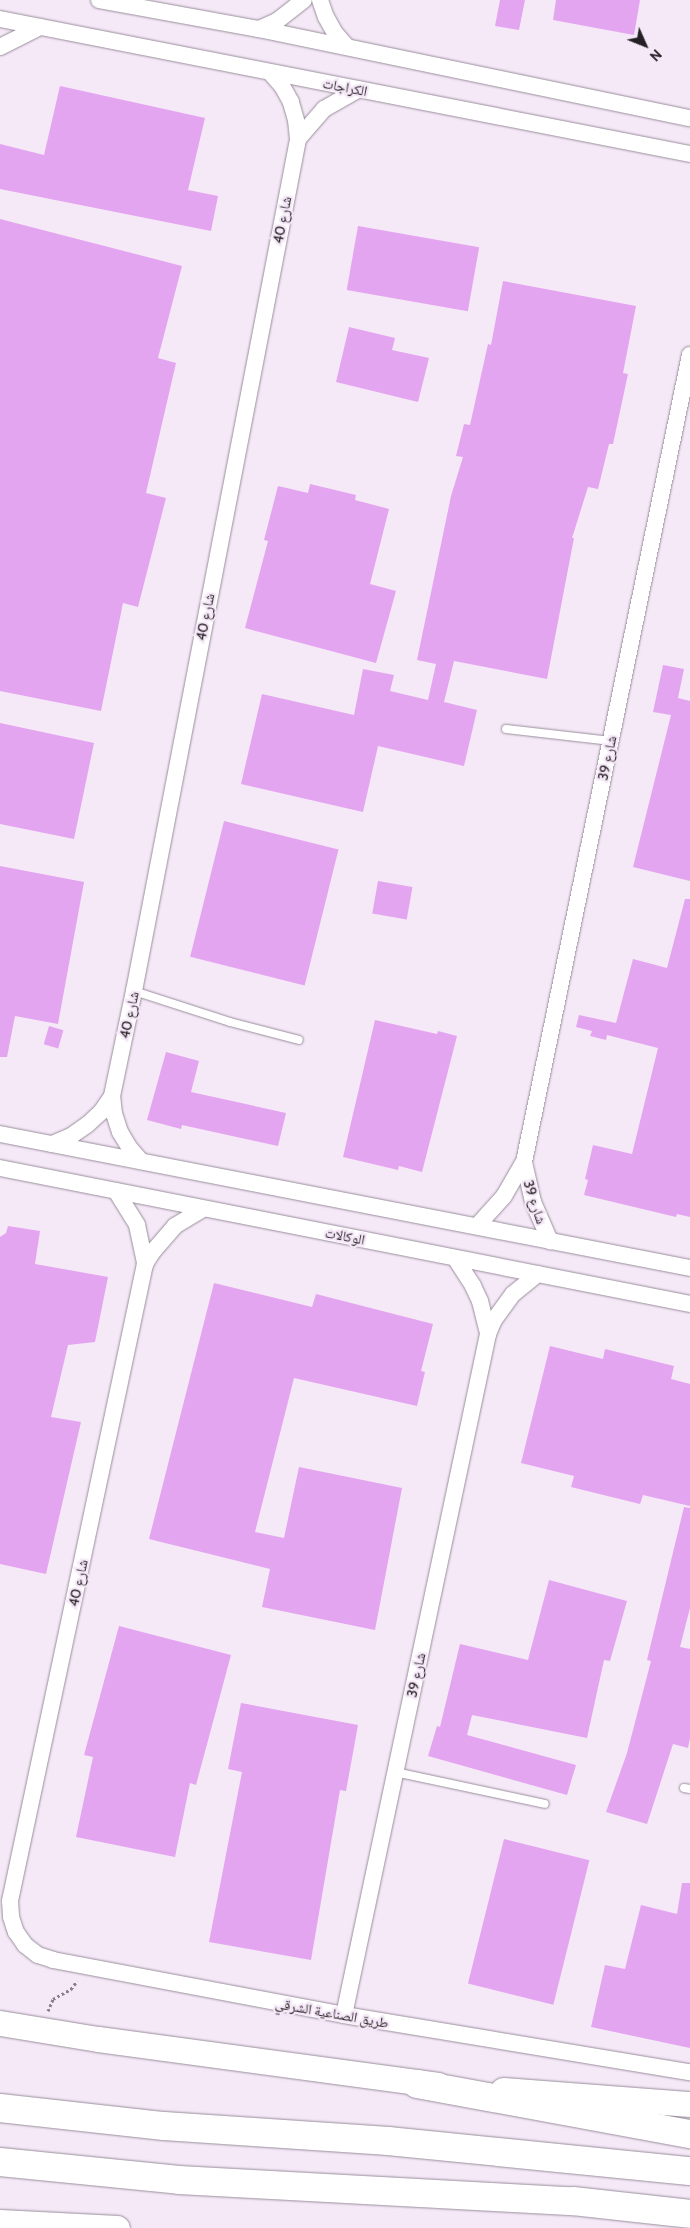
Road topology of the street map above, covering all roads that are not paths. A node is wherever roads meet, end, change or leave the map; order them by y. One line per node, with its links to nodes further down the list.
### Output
1 (102, 0): 6 (street)
2 (304, 0): 6 (street)
3 (320, 0): 8 (street)
4 (0, 19): 5 (street, الكراجات)
5 (40, 27): 7 (street); 9 (street, الكراجات)
6 (259, 28): 8 (street)
7 (0, 47)
8 (347, 47): 11 (street)
9 (270, 72): 10 (street, الكراجات); 12 (street, شارع 40)
10 (359, 90): 12 (street); 13 (street, الكراجات)
11 (688, 116)
12 (298, 139): 18 (street, شارع 40)
13 (685, 153): 14 (street)
14 (690, 167)
15 (690, 355): 17 (street, شارع 39)
16 (506, 728): 17 (lane)
17 (611, 740): 24 (street, شارع 39)
18 (134, 991): 19 (lane); 20 (street, شارع 40)
19 (299, 1040)
20 (112, 1096): 22 (street, شارع 40); 23 (street, شارع 40)
21 (0, 1134): 22 (street)
22 (52, 1144): 23 (street)
23 (141, 1161): 28 (street)
24 (524, 1162): 28 (street, شارع 39); 29 (street, شارع 39)
25 (0, 1168): 26 (street, الوكالات)
26 (116, 1192): 27 (street, الوكالات); 31 (street, شارع 40)
27 (203, 1208): 30 (street, الوكالات); 31 (street, شارع 40)
28 (477, 1226): 29 (street)
29 (550, 1241): 32 (street)
30 (455, 1258): 33 (street, الوكالات); 35 (street, شارع 39)
31 (146, 1264): 38 (street, شارع 40)
32 (690, 1268)
33 (538, 1274): 34 (street, الوكالات); 35 (street, شارع 39)
34 (690, 1304)
35 (488, 1334): 36 (street, شارع 39)
36 (395, 1772): 37 (lane); 39 (street, شارع 39)
37 (545, 1804)
38 (10, 1901): 39 (street, طريق الصناعية الشرقي)
39 (344, 2015): 43 (street, طريق الصناعية الشرقي)
40 (0, 2023): 42 (main road)
41 (0, 2033): 42 (main road)
42 (98, 2039): 44 (main road)
43 (690, 2072)
44 (418, 2084): 45 (main road); 47 (highway)
45 (690, 2104)
46 (0, 2108): 49 (highway)
47 (690, 2134)
48 (0, 2162): 50 (highway)
49 (690, 2171)
50 (690, 2214)
51 (0, 2222): 52 (main road)
52 (117, 2228)

